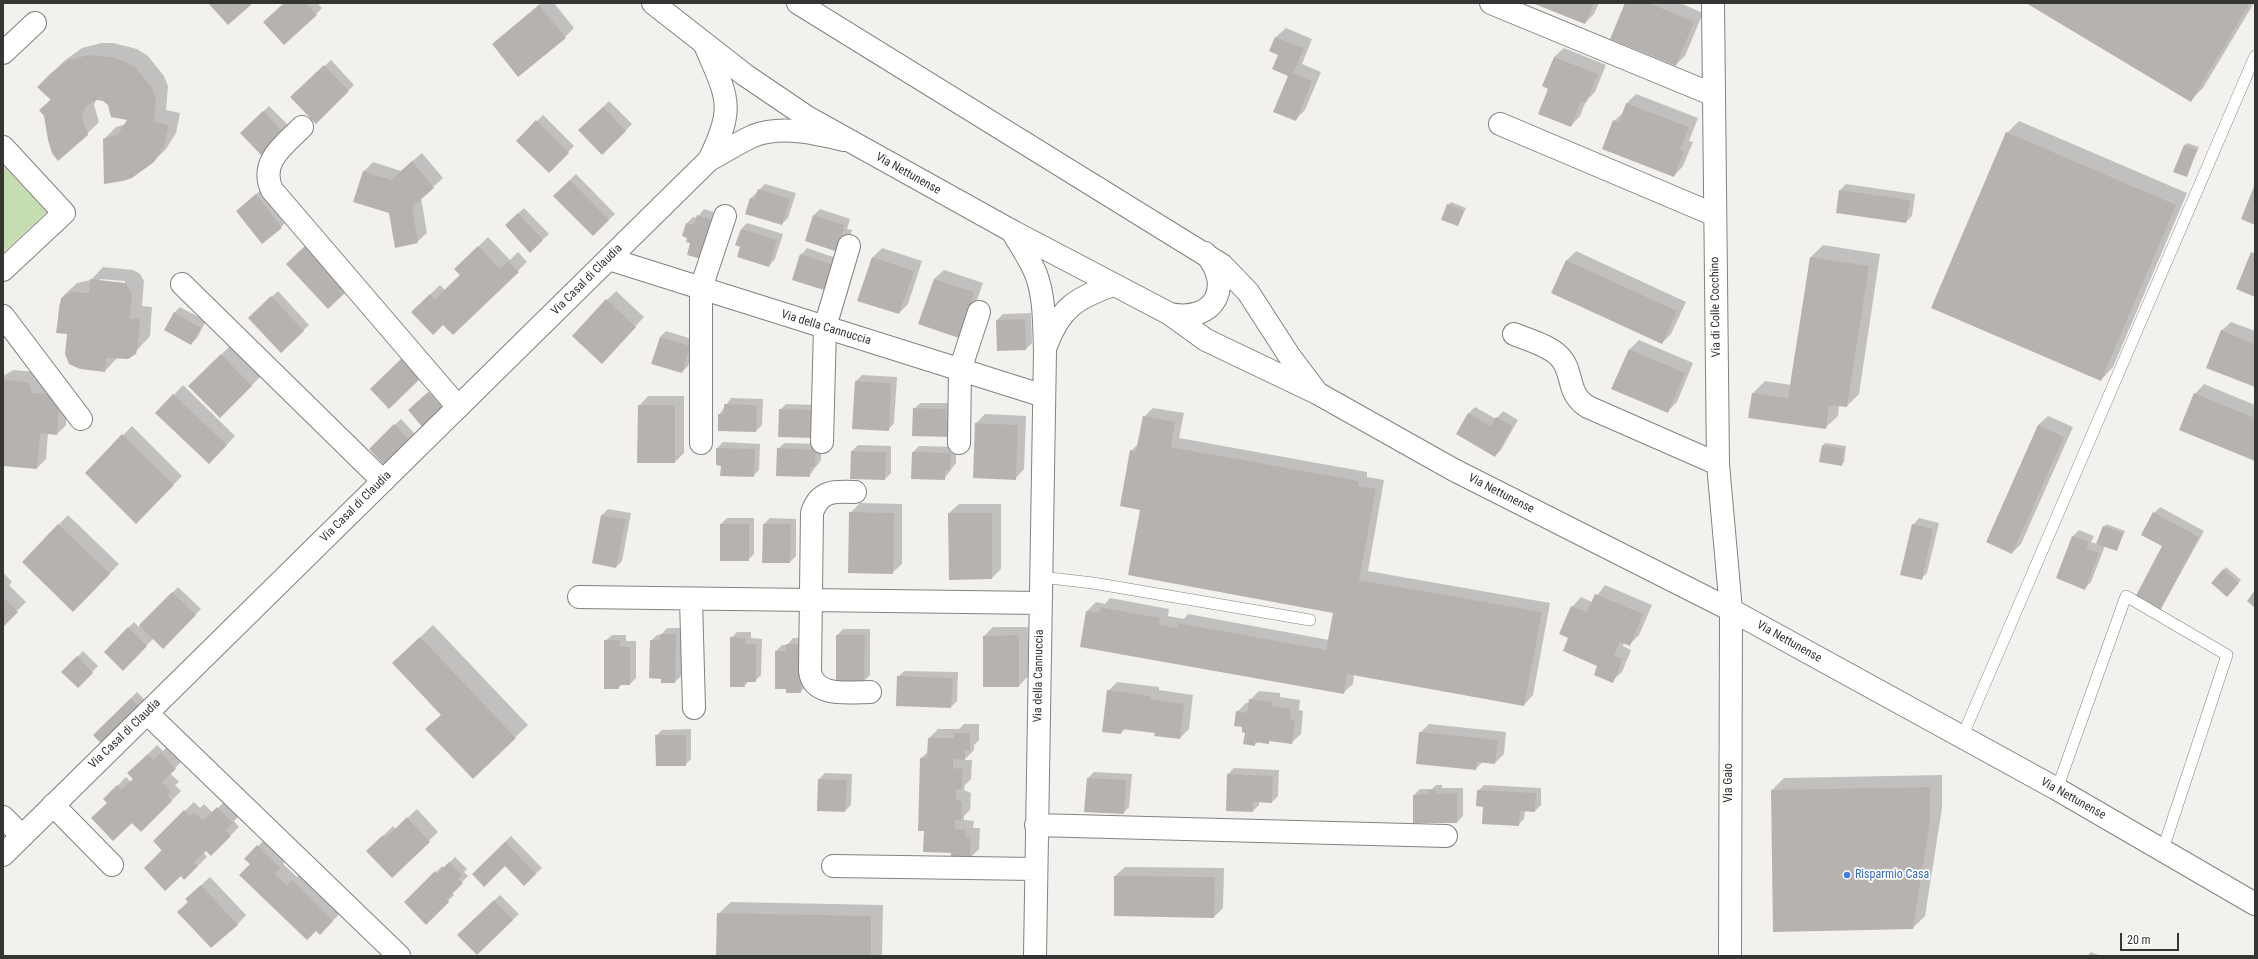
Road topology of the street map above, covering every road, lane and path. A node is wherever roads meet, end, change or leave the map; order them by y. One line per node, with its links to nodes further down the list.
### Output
1 (798, 3): 19 (street, Via Nettunense)
2 (1491, 3): 9 (street)
3 (1713, 3): 9 (street, Via di Colle Cocchino)
4 (656, 5): 6 (street, Via Nettunense)
5 (35, 23): 7 (street)
6 (705, 45): 12 (street, Via Nettunense); 14 (street, Via Casal di Claudia)
7 (3, 53)
8 (2255, 56): 52 (lane)
9 (1714, 95): 15 (street, Via di Colle Cocchino)
10 (1500, 124): 15 (street)
11 (302, 127): 34 (street)
12 (849, 142): 14 (street, Via Casal di Claudia); 17 (street, Via Nettunense)
13 (3, 147): 21 (street)
14 (709, 160): 20 (street, Via Casal di Claudia)
15 (1715, 215): 39 (street, Via di Colle Cocchino)
16 (725, 216): 24 (street)
17 (1012, 231): 23 (street, Via Nettunense); 30 (street, Via della Cannuccia)
18 (849, 246): 28 (street)
19 (1205, 253): 26 (street, Via Nettunense); 32 (street, Via Nettunense)
20 (608, 259): 24 (street, Via della Cannuccia); 34 (street, Via Casal di Claudia)
21 (3, 270)
22 (182, 284): 40 (street)
23 (1113, 285): 26 (street, Via Nettunense); 30 (street, Via della Cannuccia)
24 (701, 288): 28 (street, Via della Cannuccia); 37 (street)
25 (979, 312): 31 (street)
26 (1170, 314): 32 (street, Via Nettunense)
27 (3, 316): 35 (street)
28 (825, 327): 31 (street, Via della Cannuccia); 36 (street)
29 (1514, 334): 39 (street)
30 (1045, 351): 33 (street, Via della Cannuccia)
31 (960, 370): 33 (street, Via della Cannuccia); 38 (street)
32 (1317, 393): 47 (street, Via Nettunense)
33 (1044, 396): 42 (street, Via della Cannuccia)
34 (458, 407): 40 (street, Via Casal di Claudia)
35 (81, 419)
36 (822, 442)
37 (701, 443)
38 (959, 443)
39 (1718, 464): 47 (street, Via di Colle Cocchino)
40 (383, 481): 51 (street, Via Casal di Claudia)
41 (856, 492): 45 (street)
42 (1040, 577): 46 (street, Via della Cannuccia); 48 (lane)
43 (579, 597): 44 (street)
44 (691, 599): 45 (street); 50 (street)
45 (811, 600): 46 (street); 49 (street)
46 (1040, 603): 56 (street, Via della Cannuccia)
47 (1730, 610): 52 (street, Via Nettunense); 67 (street, Via Gaio)
48 (1310, 620)
49 (870, 692)
50 (694, 708)
51 (147, 713): 54 (street, Via Casal di Claudia); 65 (street)
52 (1962, 737): 53 (street, Via Nettunense)
53 (2057, 789): 59 (street, Via Nettunense); 59 (lane)
54 (53, 805): 57 (street, Via Casal di Claudia); 61 (street)
55 (3, 817): 57 (street)
56 (1036, 826): 58 (street); 63 (street, Via della Cannuccia)
57 (22, 836): 60 (street, Via Casal di Claudia)
58 (1446, 836)
59 (2163, 849): 64 (street, Via Nettunense)
60 (3, 855)
61 (112, 865)
62 (833, 866): 63 (street)
63 (1035, 869): 66 (street, Via della Cannuccia)
64 (2255, 904)
65 (399, 956)
66 (1034, 956)
67 (1730, 956)

